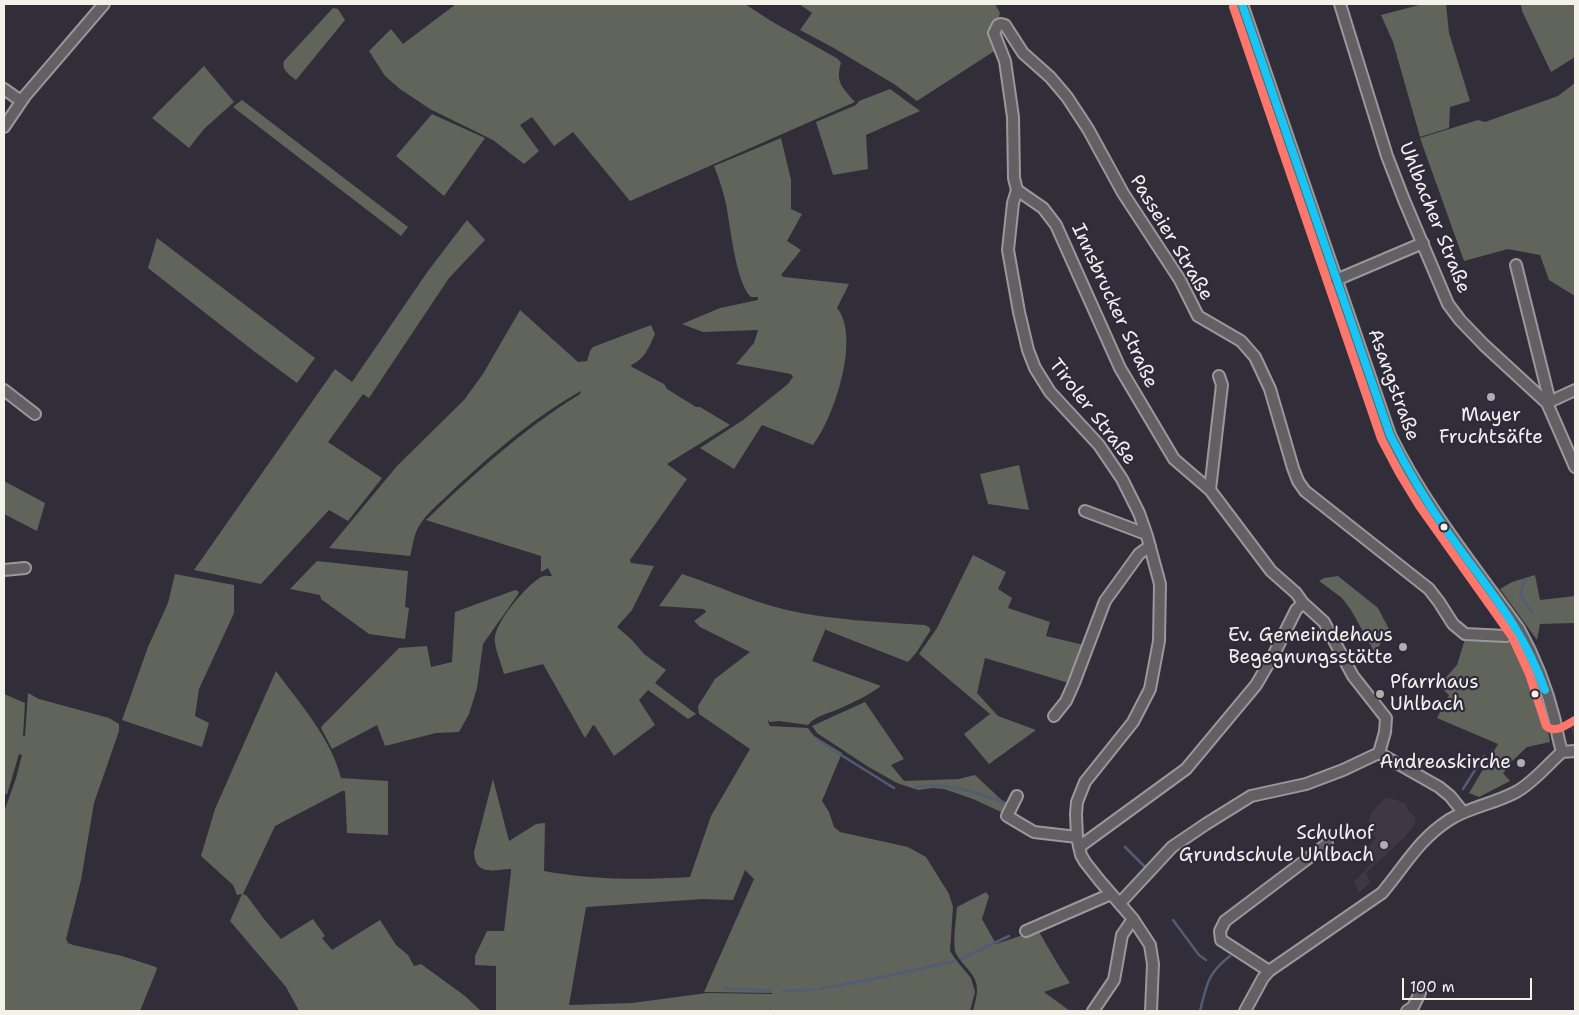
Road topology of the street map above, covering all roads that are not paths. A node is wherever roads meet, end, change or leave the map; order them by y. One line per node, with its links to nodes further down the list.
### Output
1 (104, 4): 5 (street)
2 (1242, 4): 11 (street, Asangstraße)
3 (1340, 4): 8 (street, Uhlbacher Straße)
4 (4, 89): 5 (street)
5 (21, 101): 6 (street)
6 (4, 127)
7 (1017, 190): 9 (street, Passeier Straße); 18 (street, Innsbrucker Straße); 25 (street, Passeier Straße)
8 (1423, 243): 11 (street); 15 (street, Uhlbacher Straße)
9 (1008, 250): 20 (street, Tiroler Straße)
10 (1516, 265): 15 (street)
11 (1336, 280): 25 (street, Asangstraße)
12 (1219, 376): 18 (street)
13 (4, 390): 16 (street)
14 (1575, 390): 15 (street)
15 (1547, 403): 17 (street, Uhlbacher Straße)
16 (35, 414)
17 (1575, 467)
18 (1210, 490): 24 (street, Innsbrucker Straße)
19 (1085, 511): 20 (street)
20 (1146, 534): 21 (street, Tiroler Straße)
21 (1150, 546): 26 (street); 32 (street, Tiroler Straße)
22 (25, 568): 23 (street)
23 (4, 570)
24 (1303, 603): 29 (street, Innsbrucker Straße); 32 (street)
25 (1518, 629): 28 (street, Asangstraße)
26 (1054, 716)
27 (1575, 750): 28 (street)
28 (1562, 752): 31 (street)
29 (1379, 753): 31 (street); 35 (street)
30 (1017, 796): 32 (street)
31 (1463, 812): 38 (street)
32 (1078, 842): 34 (street, Tiroler Straße)
33 (1327, 844): 38 (street)
34 (1111, 894): 35 (street, Tiroler Straße); 37 (street)
35 (1120, 903): 36 (street, Tiroler Straße)
36 (1133, 919): 40 (street); 41 (street, Tiroler Straße)
37 (1026, 931)
38 (1269, 971): 42 (street)
39 (1420, 993): 43 (street)
40 (1093, 1011)
41 (1150, 1011)
42 (1245, 1011)
43 (1407, 1011)

